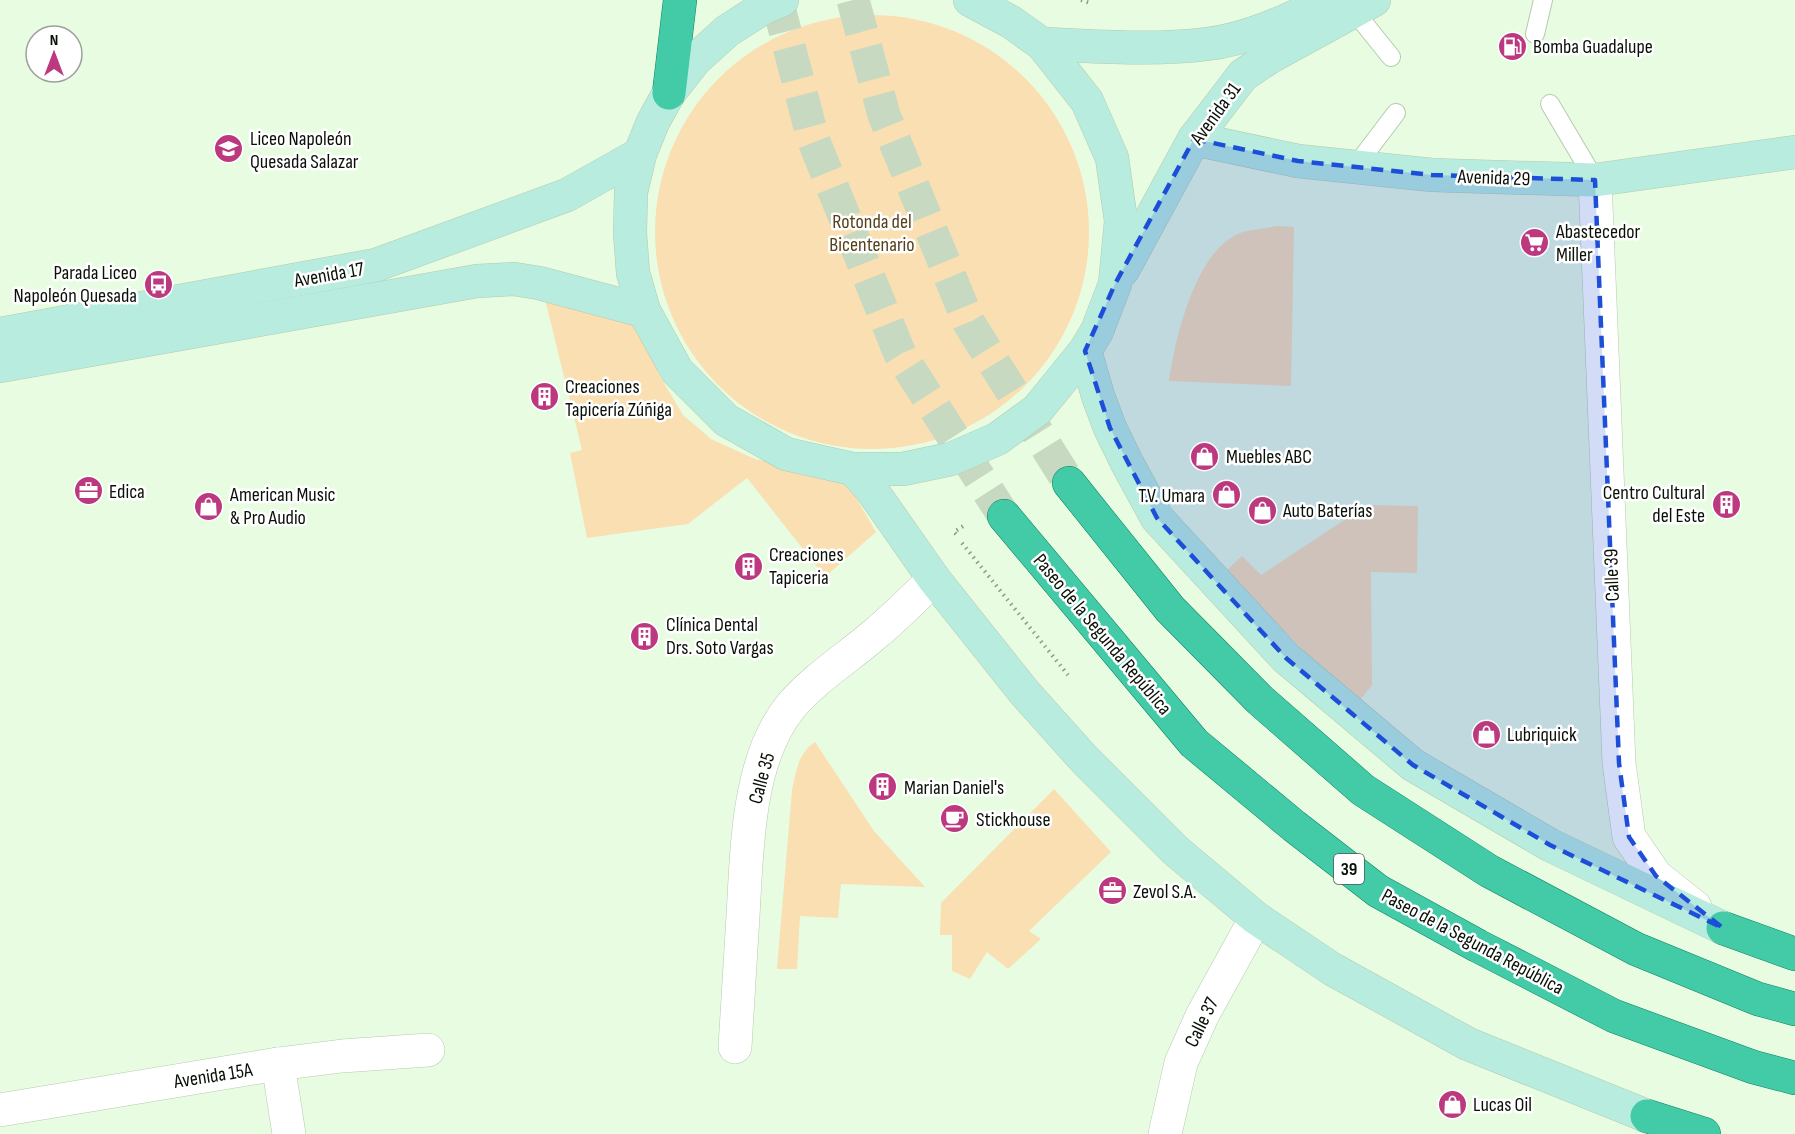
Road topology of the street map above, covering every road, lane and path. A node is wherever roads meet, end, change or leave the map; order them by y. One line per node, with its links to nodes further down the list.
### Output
1 (680, 0): 9 (highway)
2 (782, 0): 9 (main road)
3 (970, 0): 7 (main road)
4 (1543, 0): 6 (lane)
5 (1352, 4): 7 (main road); 8 (lane); 12 (main road, Avenida 31)
6 (1535, 34)
7 (1042, 44): 17 (main road)
8 (1392, 57)
9 (669, 93): 14 (main road)
10 (1550, 105): 16 (lane)
11 (1396, 113): 15 (lane)
12 (1194, 139): 15 (main road, Avenida 29); 17 (main road, Avenida 31)
13 (1795, 152): 16 (main road, Avenida 29)
14 (640, 154): 18 (main road); 19 (main road, Avenida 17)
15 (1355, 167): 16 (main road, Avenida 29)
16 (1595, 180): 27 (street, Calle 39)
17 (1114, 284): 20 (main road)
18 (644, 311): 21 (main road, Avenida 17); 22 (main road)
19 (0, 334)
20 (1085, 351): 22 (main road); 27 (main road)
21 (0, 366)
22 (853, 470): 25 (main road)
23 (1070, 483): 29 (highway)
24 (1004, 516): 33 (highway, Paseo de la Segunda República / 39)
25 (934, 579): 26 (main road); 30 (street, Calle 35)
26 (1256, 918): 35 (main road); 37 (street, Calle 37)
27 (1724, 928): 28 (highway)
28 (1795, 954)
29 (1795, 1009)
30 (735, 1047)
31 (428, 1050): 32 (street, Avenida 15A)
32 (278, 1064): 34 (street, Avenida 15A); 36 (street)
33 (1795, 1078)
34 (0, 1110)
35 (1646, 1125): 38 (highway)
36 (289, 1134)
37 (1165, 1134)
38 (1704, 1134)

